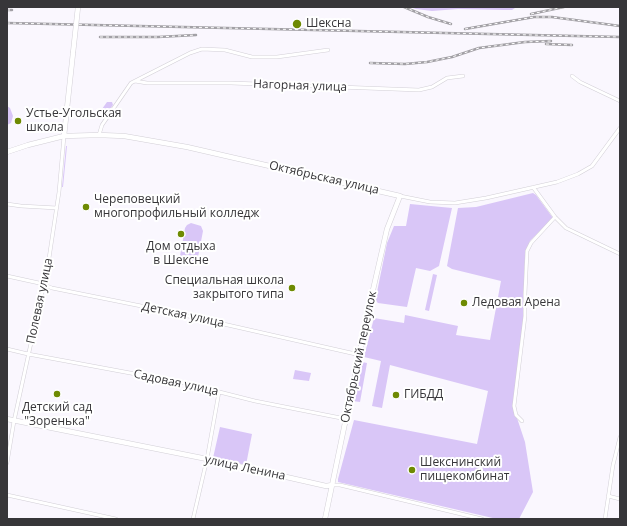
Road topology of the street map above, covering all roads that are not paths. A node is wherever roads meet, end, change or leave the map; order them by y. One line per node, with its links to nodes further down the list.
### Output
1 (78, 7): 9 (street, bridge)
2 (328, 50): 5 (street)
3 (462, 76): 5 (street, Нагорная улица)
4 (572, 76): 6 (street)
5 (135, 81): 8 (street)
6 (620, 102)
7 (620, 128): 11 (street, Октябрьская улица)
8 (99, 135): 9 (street, Октябрьская улица); 12 (street, Октябрьская улица)
9 (64, 136): 10 (street, Октябрьская улица); 14 (street, Полевая улица)
10 (7, 152)
11 (533, 187): 12 (street, Октябрьская улица); 15 (street)
12 (400, 196): 21 (street, Октябрьский переулок)
13 (7, 204): 14 (street)
14 (57, 208): 18 (street, Полевая улица)
15 (555, 217): 16 (street); 26 (street)
16 (620, 254)
17 (7, 276): 18 (street, Детская улица)
18 (44, 285): 20 (street, Полевая улица); 21 (street, Детская улица)
19 (7, 349): 20 (street, Садовая улица)
20 (28, 354): 22 (street, Садовая улица); 25 (street, Полевая улица)
21 (360, 355): 24 (street, Октябрьский переулок)
22 (219, 392): 24 (street, Садовая улица); 29 (street)
23 (7, 419): 25 (street, улица Ленина)
24 (346, 419): 31 (street, Октябрьский переулок)
25 (14, 421): 29 (street, улица Ленина); 30 (street, Полевая улица)
26 (522, 421)
27 (620, 437): 28 (street)
28 (618, 453): 33 (street)
29 (207, 459): 31 (street, улица Ленина); 36 (street)
30 (7, 464)
31 (332, 485): 37 (street, Октябрьский переулок); 38 (street, улица Ленина)
32 (7, 496): 35 (street)
33 (608, 496): 34 (street); 39 (street)
34 (620, 499)
35 (116, 519)
36 (194, 519)
37 (325, 519)
38 (482, 519)
39 (605, 519)

